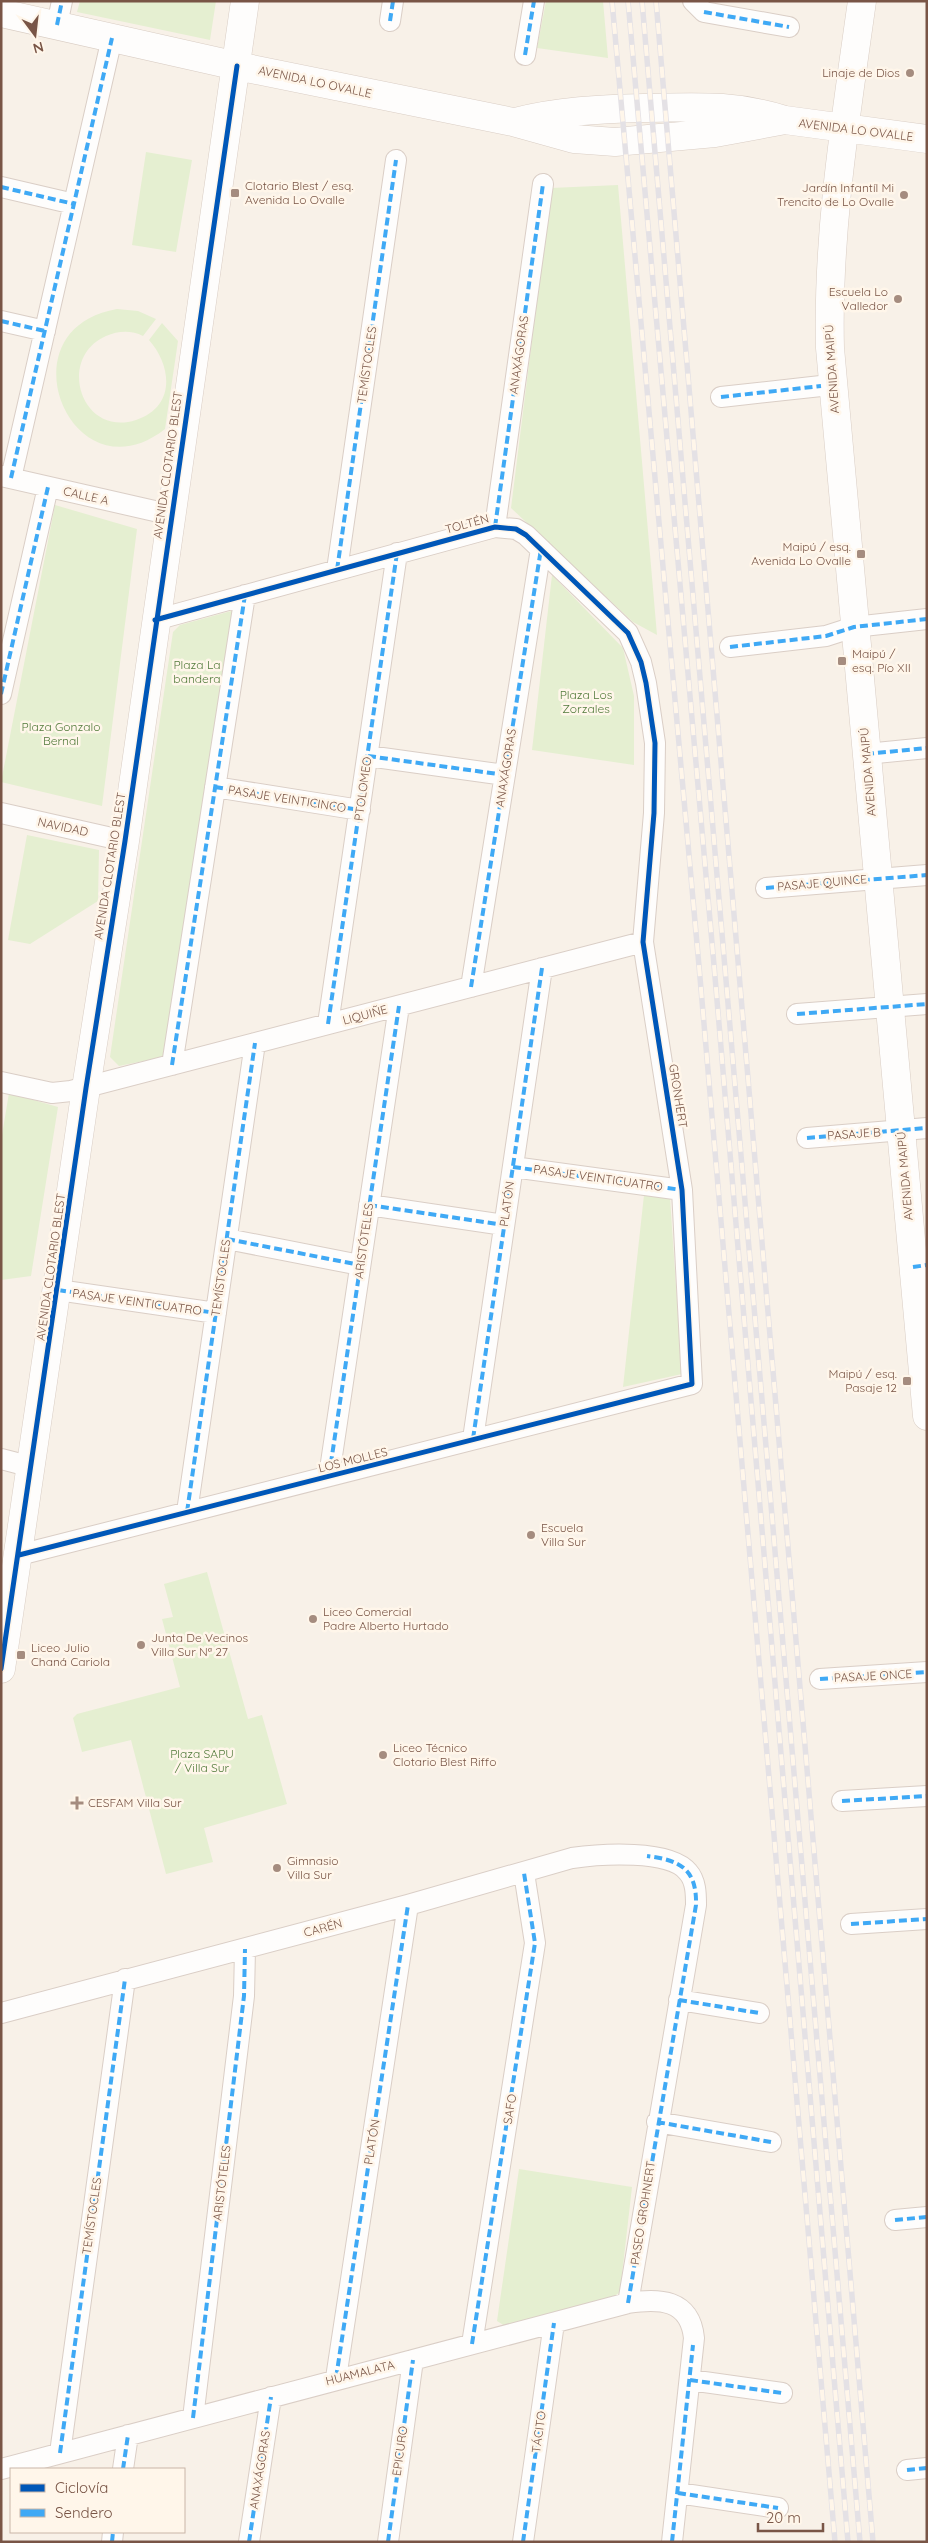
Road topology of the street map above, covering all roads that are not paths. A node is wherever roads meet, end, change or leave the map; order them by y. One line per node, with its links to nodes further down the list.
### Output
1 (245, 1): 12 (main road, AVENIDA CLOTARIO BLEST)
2 (393, 1): 8 (street)
3 (534, 1): 11 (street)
4 (862, 1): 13 (main road, AVENIDA MAIPÚ)
5 (698, 6): 9 (street)
6 (1, 13): 7 (main road, AVENIDA LO OVALLE)
7 (60, 13): 10 (main road, AVENIDA LO OVALLE)
8 (390, 21)
9 (789, 27)
10 (112, 38): 12 (main road, AVENIDA LO OVALLE); 18 (street)
11 (525, 55)
12 (237, 66): 13 (main road, AVENIDA LO OVALLE); 25 (main road, AVENIDA CLOTARIO BLEST)
13 (845, 128): 14 (main road, AVENIDA LO OVALLE); 33 (main road, AVENIDA MAIPÚ)
14 (927, 139)
15 (396, 160): 29 (street, TEMÍSTOCLES)
16 (543, 184): 26 (street, ANAXÁGORAS)
17 (1, 187): 18 (street)
18 (74, 204): 20 (street)
19 (1, 321): 20 (street)
20 (45, 330): 23 (street)
21 (821, 386): 22 (street)
22 (721, 397)
23 (6, 477): 24 (street, CALLE A)
24 (48, 487): 25 (street, CALLE A); 35 (street)
25 (172, 515): 32 (main road, AVENIDA CLOTARIO BLEST)
26 (495, 527): 27 (street, TOLTÉN); 28 (street, TOLTÉN)
27 (541, 549): 39 (street, ANAXÁGORAS); 43 (street, TOLTÉN)
28 (397, 553): 29 (street, TOLTÉN); 38 (street, PTOLOMEO)
29 (337, 570): 30 (street, TOLTÉN)
30 (245, 595): 32 (street, TOLTÉN); 40 (street)
31 (927, 619): 33 (street)
32 (155, 620): 44 (main road, AVENIDA CLOTARIO BLEST)
33 (854, 627): 34 (street); 37 (main road, AVENIDA MAIPÚ)
34 (730, 646)
35 (1, 694)
36 (927, 748): 37 (street)
37 (866, 754): 46 (main road, AVENIDA MAIPÚ)
38 (368, 756): 39 (street); 41 (street, PTOLOMEO)
39 (505, 775): 50 (street, ANAXÁGORAS)
40 (215, 787): 41 (street, PASAJE VEINTICINCO); 57 (street)
41 (360, 810): 55 (street, PTOLOMEO)
42 (1, 813): 44 (street, NAVIDAD)
43 (654, 814): 48 (street, GRONHERT)
44 (125, 841): 59 (main road, AVENIDA CLOTARIO BLEST)
45 (927, 875): 46 (street, PASAJE QUINCE)
46 (878, 878): 47 (street, PASAJE QUINCE); 53 (main road, AVENIDA MAIPÚ)
47 (766, 888)
48 (643, 942): 49 (street, LIQUIÑE); 63 (street, GRONHERT)
49 (542, 968): 50 (street, LIQUIÑE); 62 (street, PLATÓN)
50 (471, 987): 52 (street, LIQUIÑE)
51 (927, 1004): 53 (street)
52 (399, 1006): 55 (street, LIQUIÑE); 64 (street, ARISTÓTELES)
53 (889, 1007): 54 (street); 60 (main road, AVENIDA MAIPÚ)
54 (797, 1014)
55 (328, 1024): 56 (street, LIQUIÑE)
56 (255, 1043): 57 (street, LIQUIÑE); 66 (street, TEMÍSTOCLES)
57 (172, 1065): 59 (street, LIQUIÑE)
58 (1, 1082): 59 (street, LIQUIÑE)
59 (86, 1088): 69 (main road, AVENIDA CLOTARIO BLEST)
60 (914, 1129): 61 (street, PASAJE B); 68 (main road, AVENIDA MAIPÚ)
61 (807, 1138)
62 (513, 1167): 63 (street, PASAJE VEINTICUATRO); 65 (street, PLATÓN)
63 (682, 1190): 71 (street, GRONHERT)
64 (369, 1205): 65 (street); 67 (street, ARISTÓTELES)
65 (504, 1224): 73 (street, PLATÓN)
66 (227, 1239): 67 (street); 70 (street, TEMÍSTOCLES)
67 (360, 1265): 76 (street, ARISTÓTELES)
68 (920, 1266): 72 (main road, AVENIDA MAIPÚ)
69 (58, 1290): 70 (street, PASAJE VEINTICUATRO); 75 (main road, AVENIDA CLOTARIO BLEST)
70 (216, 1313): 77 (street, TEMÍSTOCLES)
71 (692, 1384): 73 (street, LOS MOLLES)
72 (927, 1416)
73 (473, 1439): 76 (street, LOS MOLLES)
74 (1, 1459): 75 (street)
75 (32, 1466): 78 (main road, AVENIDA CLOTARIO BLEST)
76 (329, 1476): 77 (street, LOS MOLLES)
77 (187, 1512): 78 (street, LOS MOLLES)
78 (20, 1555): 79 (main road, AVENIDA CLOTARIO BLEST)
79 (1, 1669)
80 (927, 1672): 81 (street, PASAJE ONCE)
81 (820, 1679)
82 (927, 1796): 83 (street)
83 (842, 1801)
84 (647, 1856): 85 (street, CARÉN); 91 (street, PASEO GROHNERT)
85 (524, 1873): 86 (street, CARÉN); 100 (street, SAFO)
86 (408, 1905): 89 (street, CARÉN); 102 (street, PLATÓN)
87 (927, 1919): 88 (street)
88 (851, 1924)
89 (245, 1949): 90 (street, CARÉN); 106 (street, ARISTÓTELES)
90 (125, 1979): 92 (street, CARÉN); 108 (street, TEMÍSTOCLES)
91 (679, 2000): 93 (street); 94 (street, PASEO GROHNERT)
92 (1, 2013)
93 (759, 2013)
94 (657, 2122): 95 (street); 98 (street, PASEO GROHNERT)
95 (771, 2142)
96 (927, 2217): 97 (street)
97 (895, 2220)
98 (628, 2303): 99 (street, HUAMALATA); 103 (street, HUAMALATA)
99 (554, 2323): 100 (street, HUAMALATA); 115 (street, TÁCITO)
100 (472, 2344): 101 (street, HUAMALATA)
101 (413, 2360): 102 (street, HUAMALATA); 114 (street, EPICURO)
102 (336, 2378): 105 (street, HUAMALATA)
103 (690, 2380): 104 (street); 111 (street)
104 (782, 2394)
105 (271, 2397): 106 (street, HUAMALATA); 113 (street, ANAXÁGORAS)
106 (193, 2418): 107 (street, HUAMALATA)
107 (128, 2436): 108 (street, HUAMALATA); 109 (street)
108 (60, 2453): 110 (street, HUAMALATA)
109 (122, 2468)
110 (1, 2469)
111 (678, 2493): 112 (street); 116 (street)
112 (778, 2508)
113 (250, 2542)
114 (388, 2542)
115 (523, 2542)
116 (672, 2542)

